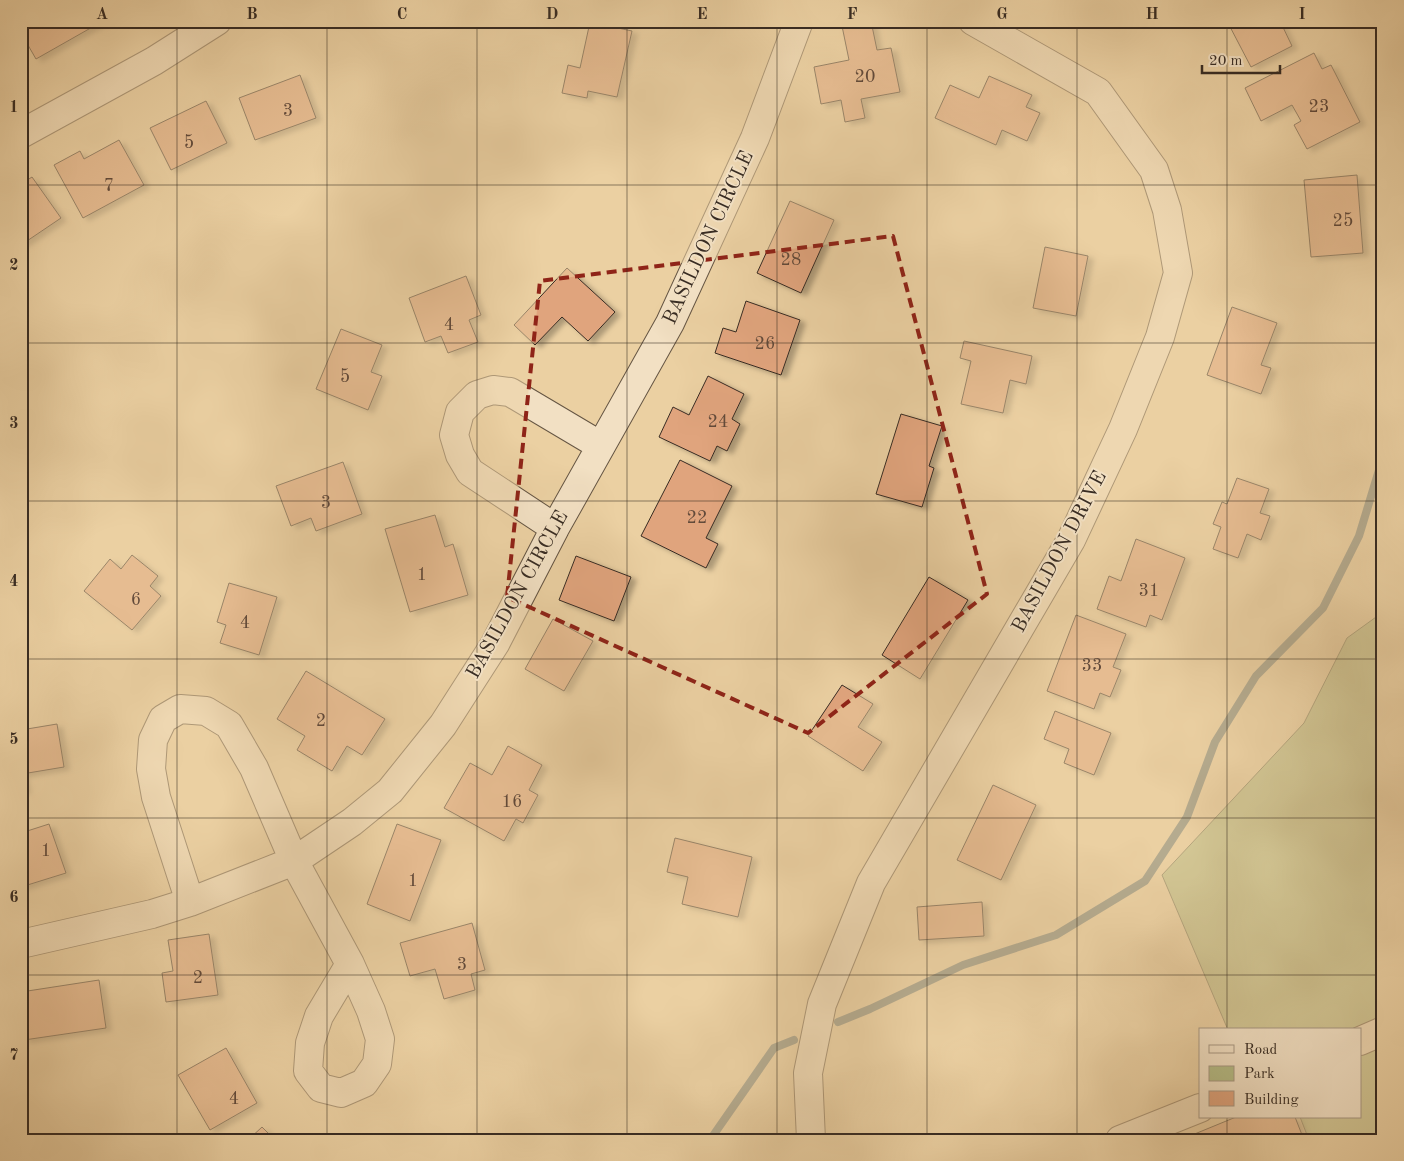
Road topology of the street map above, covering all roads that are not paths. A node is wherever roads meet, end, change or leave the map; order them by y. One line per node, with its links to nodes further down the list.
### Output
1 (217, 21): 4 (street)
2 (799, 21): 5 (street, BASILDON CIRCLE)
3 (972, 21): 14 (street, BASILDON DRIVE)
4 (23, 131)
5 (601, 446): 6 (street, BASILDON CIRCLE); 6 (street)
6 (555, 528): 7 (street, BASILDON CIRCLE)
7 (294, 861): 8 (street, BASILDON CIRCLE); 8 (street); 10 (street)
8 (190, 902): 9 (street, BASILDON CIRCLE)
9 (21, 944)
10 (350, 964)
11 (1383, 1031): 12 (street)
12 (1362, 1040)
13 (1199, 1108): 15 (street)
14 (811, 1140)
15 (1120, 1140)

